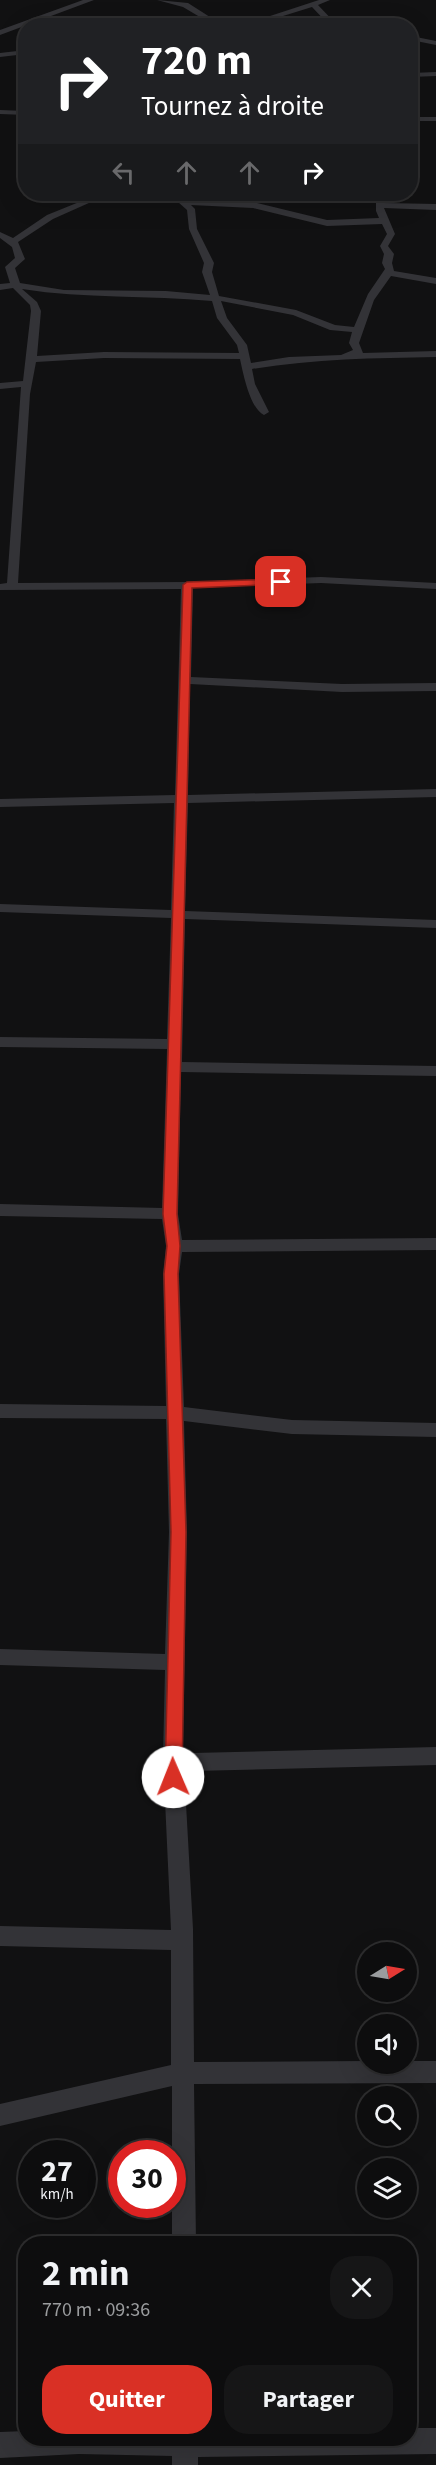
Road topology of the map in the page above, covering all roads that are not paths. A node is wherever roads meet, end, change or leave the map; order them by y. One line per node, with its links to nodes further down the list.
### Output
1 (57, 0): 6 (street)
2 (90, 0): 6 (street)
3 (161, 0): 8 (street)
4 (326, 0): 5 (street)
5 (313, 4): 9 (street); 10 (street)
6 (65, 8): 7 (street)
7 (41, 18)
8 (208, 18)
9 (268, 18)
10 (327, 18)
11 (18, 26): 12 (street)
12 (0, 33)
13 (418, 39): 14 (street)
14 (436, 43)
15 (18, 53): 16 (street)
16 (0, 55)
17 (436, 74): 18 (street)
18 (418, 75)
19 (0, 112): 20 (street)
20 (18, 113)
21 (418, 119): 22 (street)
22 (436, 119)
23 (77, 201): 30 (street)
24 (381, 201): 26 (street)
25 (185, 202): 28 (street); 36 (street)
26 (381, 205): 27 (street); 28 (street)
27 (436, 207)
28 (383, 221): 31 (street)
29 (0, 235): 30 (street)
30 (14, 241): 33 (street)
31 (389, 273): 32 (street); 38 (street)
32 (436, 281)
33 (15, 285): 34 (street); 35 (street); 37 (street)
34 (0, 287)
35 (64, 293): 36 (street); 37 (street)
36 (217, 299): 38 (street); 40 (street)
37 (34, 304): 42 (street)
38 (357, 330): 41 (street)
39 (436, 354): 41 (street)
40 (244, 356): 42 (street); 43 (street)
41 (349, 356): 43 (street)
42 (32, 359): 44 (street)
43 (246, 367): 46 (street)
44 (27, 384): 45 (street); 49 (street)
45 (0, 386)
46 (264, 412)
47 (187, 585): 48 (street); 49 (street); 50 (street)
48 (436, 586)
49 (6, 588)
50 (186, 680): 51 (street); 53 (street)
51 (436, 687)
52 (436, 793): 53 (street)
53 (182, 798): 54 (street); 56 (street)
54 (0, 803)
55 (0, 908): 56 (street)
56 (178, 913): 57 (street); 59 (street)
57 (436, 924)
58 (0, 1042): 59 (street)
59 (175, 1044): 60 (street)
60 (174, 1067): 61 (street); 63 (street)
61 (436, 1071)
62 (0, 1210): 63 (street)
63 (170, 1214): 65 (street)
64 (436, 1244): 65 (street)
65 (174, 1246): 67 (street)
66 (0, 1411): 67 (street)
67 (175, 1413): 68 (street); 70 (street)
68 (436, 1430)
69 (0, 1657): 70 (street)
70 (176, 1662): 72 (street)
71 (436, 1756): 72 (street)
72 (173, 1757): 74 (street)
73 (0, 1936): 74 (street)
74 (182, 1940): 76 (street)
75 (436, 2072): 76 (street)
76 (183, 2073): 77 (street); 78 (street)
77 (0, 2115)
78 (184, 2236)
79 (436, 2441): 80 (street)
80 (417, 2442)
81 (18, 2444): 82 (street)
82 (0, 2445)
83 (145, 2446): 85 (street)
84 (279, 2446): 85 (street)
85 (185, 2449)

